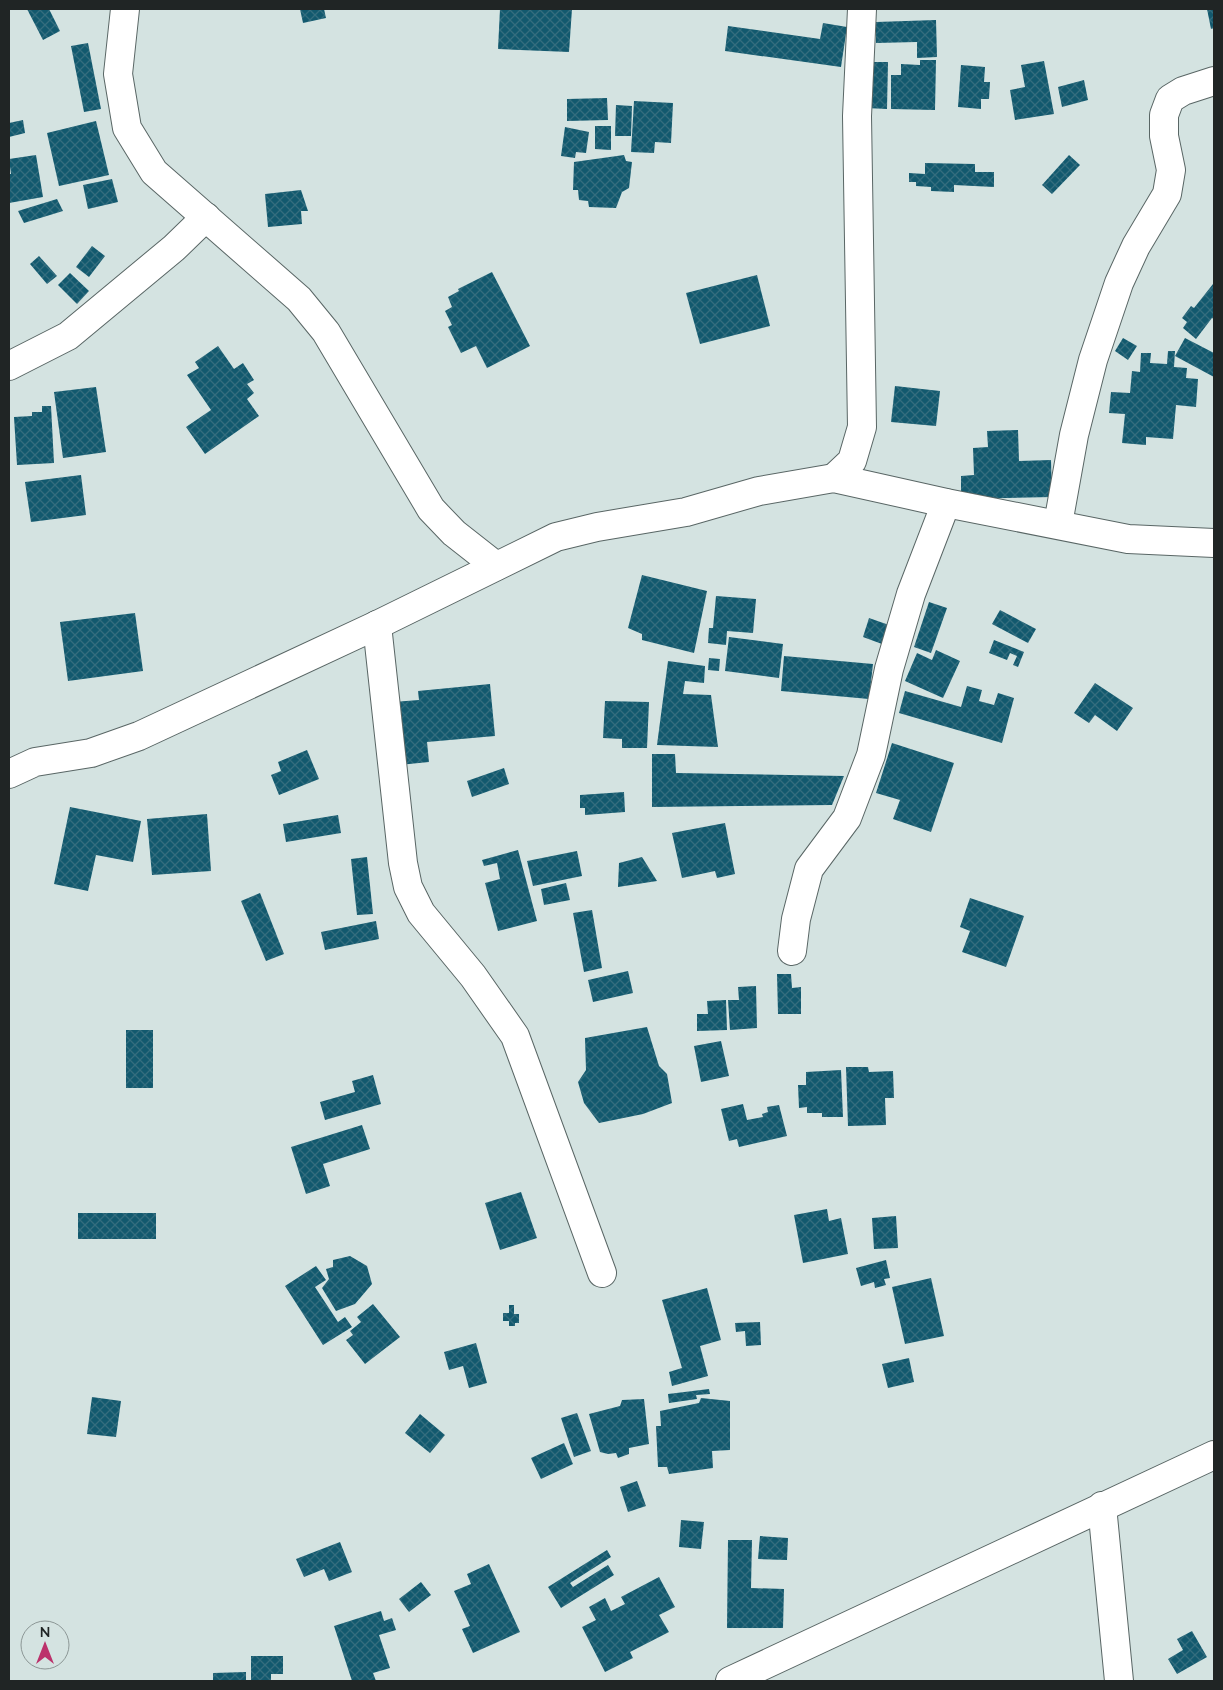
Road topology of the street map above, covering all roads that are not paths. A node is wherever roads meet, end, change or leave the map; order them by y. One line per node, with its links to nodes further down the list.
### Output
1 (125, 9): 4 (street)
2 (862, 9): 6 (street)
3 (1214, 81): 8 (street)
4 (206, 217): 5 (street); 10 (street)
5 (9, 366)
6 (834, 478): 7 (street); 10 (street)
7 (946, 503): 8 (street); 13 (street)
8 (1058, 524): 9 (street)
9 (1214, 543)
10 (496, 566): 11 (street)
11 (377, 625): 12 (street); 14 (street)
12 (9, 774)
13 (792, 951)
14 (602, 1273)
15 (1214, 1455): 16 (street)
16 (1102, 1506): 17 (street); 18 (street)
17 (730, 1681)
18 (1119, 1681)

